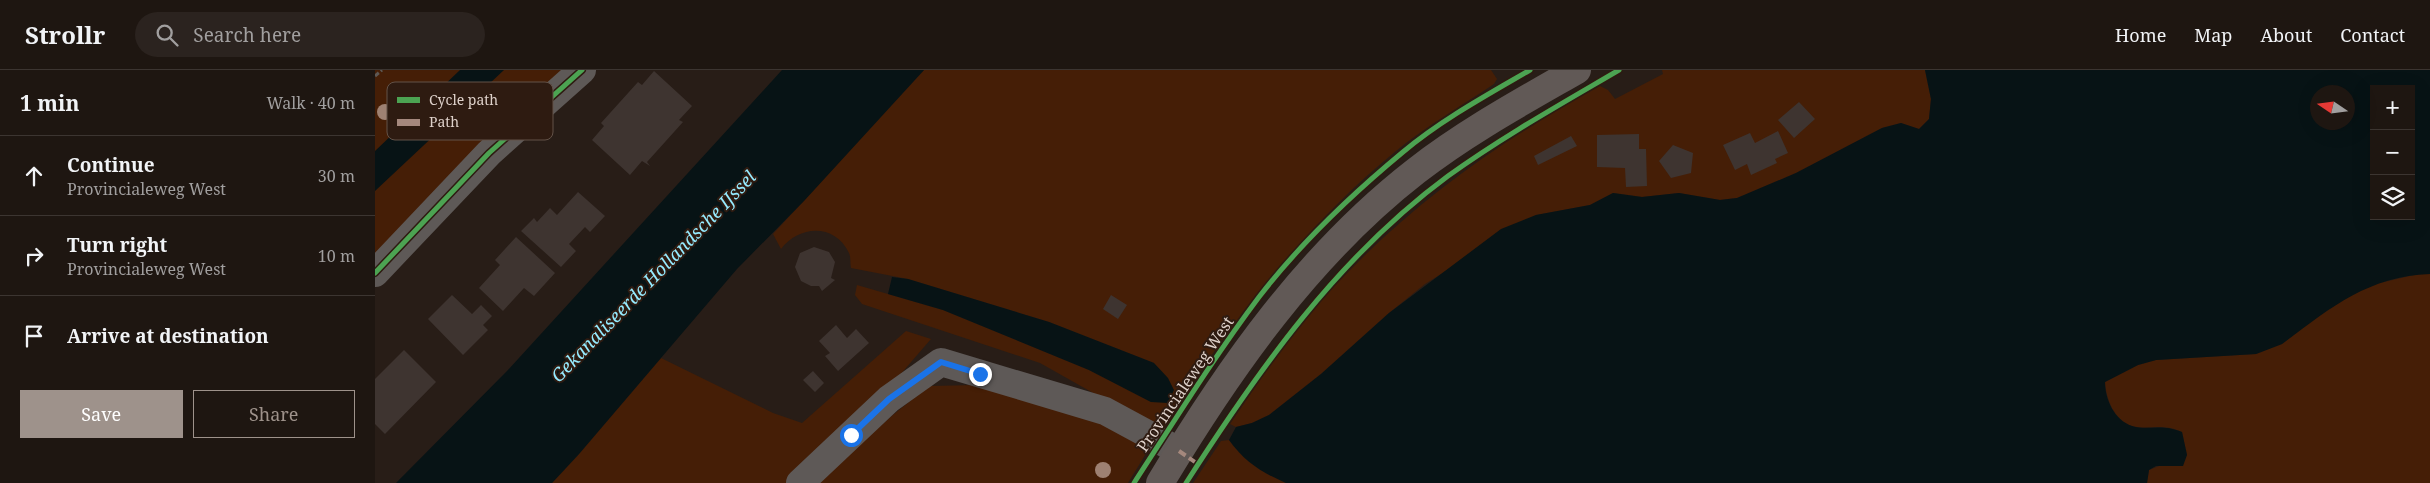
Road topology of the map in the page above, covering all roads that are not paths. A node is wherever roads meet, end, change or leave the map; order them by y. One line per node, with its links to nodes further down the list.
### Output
1 (582, 70): 3 (street)
2 (1577, 70): 6 (main road, Provincialeweg West)
3 (553, 96)
4 (504, 140): 5 (street)
5 (375, 273)
6 (1179, 451): 7 (street, Provincialeweg West); 8 (main road, Provincialeweg West)
7 (800, 483)
8 (1160, 483)

